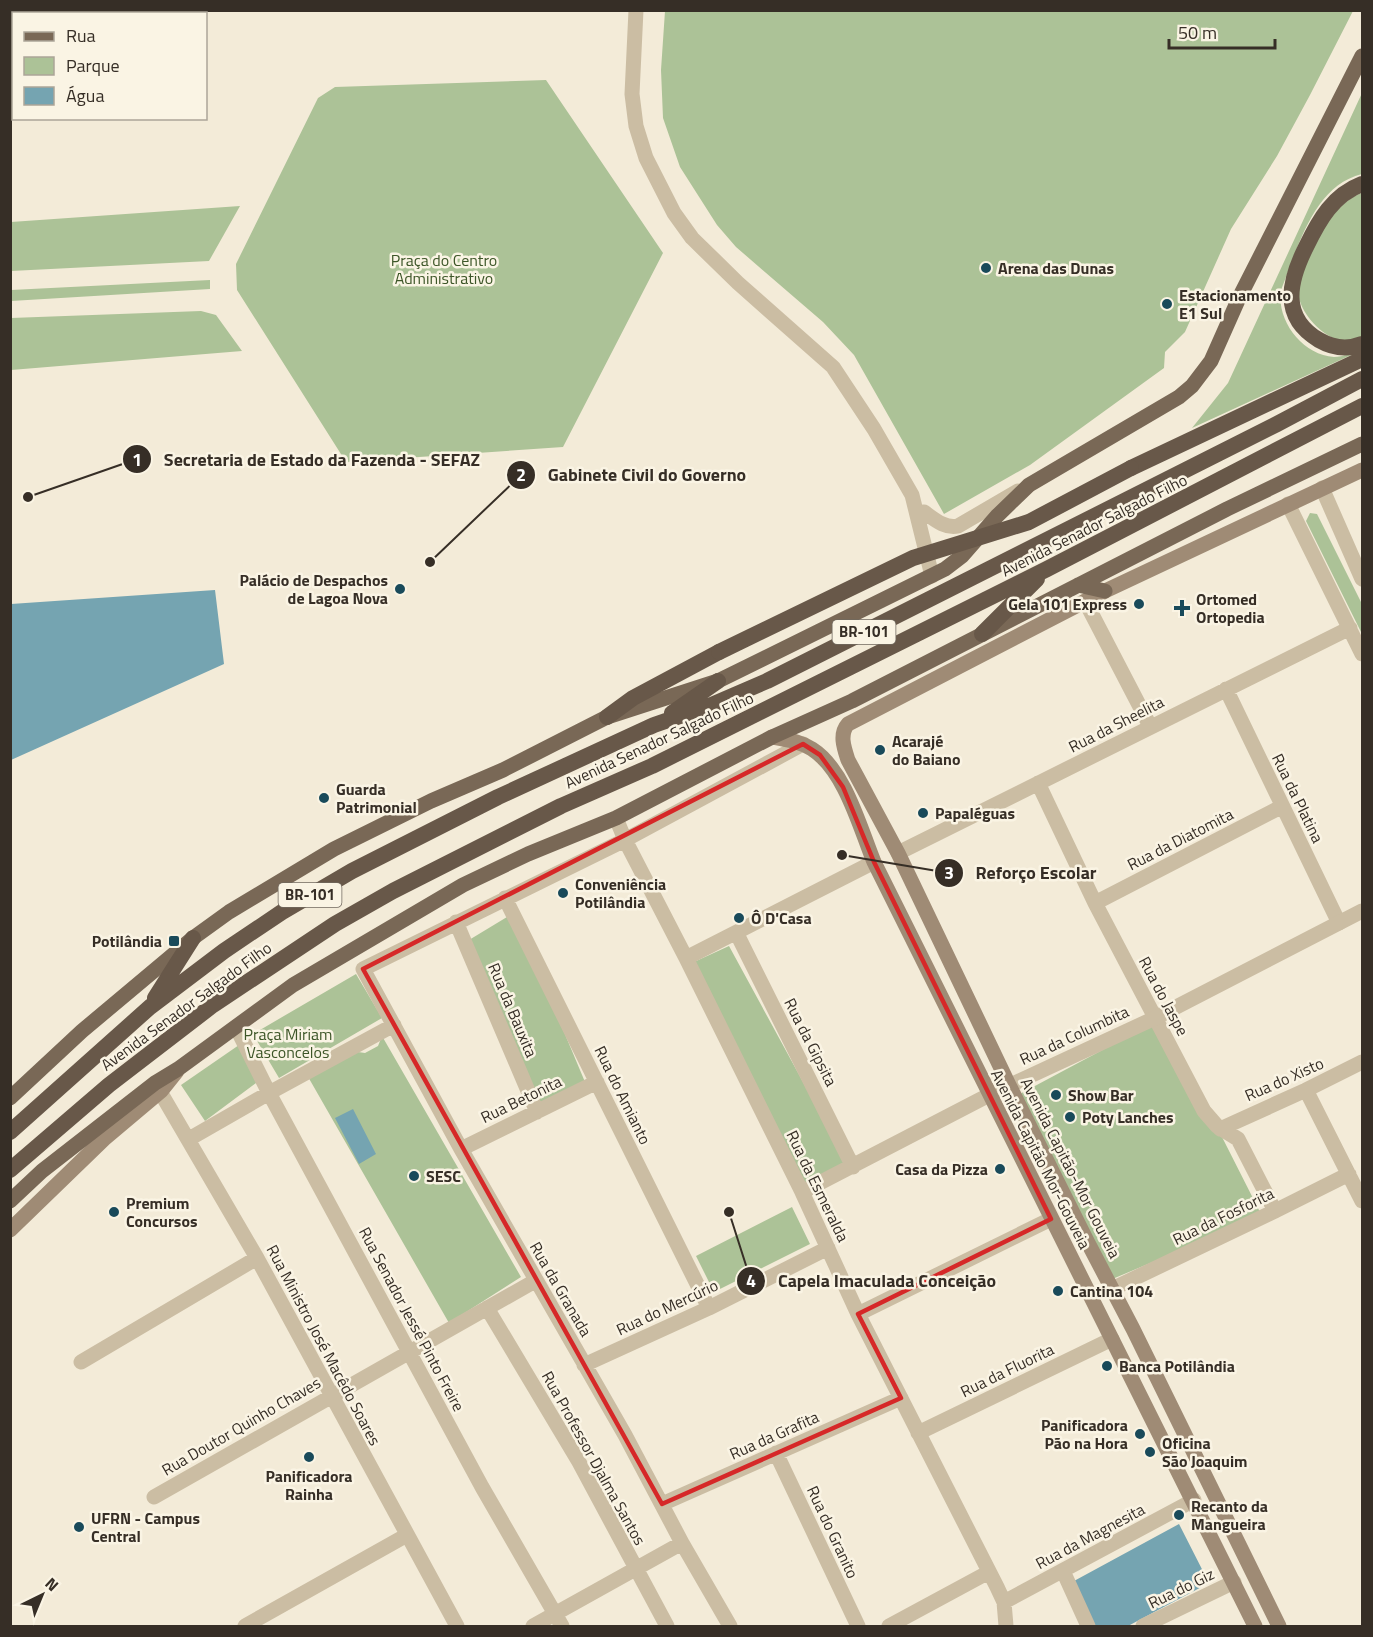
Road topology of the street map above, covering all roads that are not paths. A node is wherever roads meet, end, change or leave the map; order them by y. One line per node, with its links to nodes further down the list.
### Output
1 (636, 10): 13 (street)
2 (1362, 56): 10 (main road)
3 (1362, 184): 4 (highway)
4 (1362, 344)
5 (1362, 359): 26 (highway, BR-101, bridge)
6 (1362, 379): 27 (highway, Avenida Senador Salgado Filho / BR-101)
7 (1362, 406): 15 (highway, Avenida Senador Salgado Filho / BR-101)
8 (1362, 444): 18 (main road)
9 (1362, 470): 11 (main road)
10 (1029, 485): 13 (street); 14 (main road)
11 (1322, 488): 12 (main road); 17 (street)
12 (1288, 504): 19 (main road); 21 (street)
13 (919, 508): 14 (street); 16 (street)
14 (962, 556): 16 (main road)
15 (1047, 569): 22 (highway); 63 (highway, Avenida Senador Salgado Filho / BR-101)
16 (932, 576): 24 (main road)
17 (1362, 579)
18 (1078, 585): 19 (main road); 22 (main road)
19 (1105, 591): 20 (main road)
20 (1086, 601): 28 (street); 35 (main road, Avenida Capitão-Mor Gouveia)
21 (1350, 628): 23 (street); 25 (street, Rua da Sheelita)
22 (982, 634): 29 (main road)
23 (1362, 654)
24 (718, 681): 26 (main road); 27 (highway)
25 (1226, 689): 28 (street, Rua da Sheelita); 32 (street, Rua da Platina)
26 (607, 717): 43 (main road)
27 (654, 725): 45 (highway, Avenida Senador Salgado Filho / BR-101)
28 (1150, 726): 31 (street, Rua da Sheelita)
29 (772, 737): 30 (main road, Avenida Capitão Mor-Gouveia); 33 (main road)
30 (803, 744): 34 (street); 36 (main road, Avenida Capitão Mor-Gouveia)
31 (1038, 783): 35 (street, Rua da Sheelita); 38 (street, Rua do Jaspe)
32 (1281, 807): 38 (street, Rua da Diatomita); 41 (street, Rua da Platina)
33 (616, 818): 34 (street, Rua da Esmeralda); 48 (main road)
34 (625, 840): 37 (street); 44 (street, Rua da Esmeralda)
35 (898, 853): 51 (main road, Avenida Capitão-Mor Gouveia)
36 (874, 862): 42 (street); 55 (main road, Avenida Capitão Mor-Gouveia)
37 (505, 898): 40 (street); 50 (street, Rua do Amianto)
38 (1095, 903): 46 (street, Rua do Jaspe)
39 (1362, 911): 41 (street, Rua da Columbita)
40 (456, 922): 47 (street, Rua da Granada); 57 (street, Rua da Bauxita)
41 (1339, 923): 46 (street, Rua da Columbita)
42 (737, 934): 44 (street); 62 (street, Rua da Gipsita)
43 (193, 938): 45 (highway); 56 (main road)
44 (686, 958): 65 (street, Rua da Esmeralda)
45 (150, 1007): 59 (highway, Avenida Senador Salgado Filho / BR-101)
46 (1155, 1018): 51 (street, Rua da Columbita); 58 (street, Rua do Jaspe)
47 (394, 1025): 54 (street); 61 (street, Rua da Granada)
48 (236, 1027): 52 (main road); 54 (street, Rua Senador Jessé Pinto Freire)
49 (1362, 1062): 53 (street, Rua do Xisto)
50 (597, 1082): 57 (street, Rua Betonita); 76 (street, Rua do Amianto)
51 (1009, 1085): 55 (street, Rua da Columbita); 74 (main road, Avenida Capitão-Mor Gouveia)
52 (158, 1087): 60 (street, Rua Ministro José Macêdo Soares); 66 (main road); 70 (main road)
53 (1306, 1090): 58 (street, Rua do Xisto); 64 (street)
54 (269, 1093): 60 (street); 79 (street, Rua Senador Jessé Pinto Freire)
55 (989, 1095): 62 (street, Rua da Columbita); 69 (main road, Avenida Capitão Mor-Gouveia)
56 (10, 1098)
57 (537, 1112): 61 (street, Rua Betonita)
58 (1220, 1129): 68 (street, Rua do Jaspe)
59 (10, 1132)
60 (189, 1139): 72 (street, Rua Ministro José Macêdo Soares)
61 (460, 1149): 73 (street, Rua da Granada)
62 (853, 1167): 65 (street, Rua da Columbita)
63 (10, 1170)
64 (1349, 1174): 67 (street); 68 (street, Rua da Fosforita)
65 (802, 1192): 71 (street, Rua da Esmeralda)
66 (10, 1200)
67 (1362, 1201)
68 (1275, 1211): 74 (street, Rua da Fosforita)
69 (1052, 1219): 77 (street); 78 (main road, Avenida Capitão Mor-Gouveia)
70 (10, 1230)
71 (828, 1248): 76 (street, Rua do Mercúrio); 77 (street, Rua da Esmeralda)
72 (257, 1258): 80 (street); 82 (street, Rua Ministro José Macêdo Soares)
73 (535, 1281): 75 (street, Rua Doutor Quinho Chaves); 81 (street, Rua da Granada)
74 (1112, 1289): 108 (main road, Avenida Capitão-Mor Gouveia)
75 (487, 1308): 79 (street, Rua Doutor Quinho Chaves); 91 (street, Rua Professor Djalma Santos)
76 (709, 1308): 81 (street, Rua do Mercúrio)
77 (858, 1314): 83 (street, Rua da Esmeralda)
78 (1112, 1339): 84 (street, Rua da Fluorita); 87 (main road, Avenida Capitão Mor-Gouveia)
79 (410, 1353): 82 (street, Rua Doutor Quinho Chaves); 96 (street, Rua Senador Jessé Pinto Freire)
80 (81, 1362)
81 (584, 1365): 88 (street, Rua da Granada)
82 (331, 1396): 86 (street, Rua Doutor Quinho Chaves); 89 (street, Rua Ministro José Macêdo Soares)
83 (901, 1398): 84 (street, Rua da Esmeralda); 85 (street, Rua da Grafita)
84 (918, 1433): 93 (street, Rua da Esmeralda)
85 (776, 1453): 88 (street, Rua da Grafita); 102 (street, Rua do Granito)
86 (154, 1497)
87 (1194, 1500): 92 (street, Rua da Magnesita); 94 (main road, Avenida Capitão Mor-Gouveia)
88 (662, 1504): 90 (street, Rua da Granada)
89 (407, 1535): 97 (street); 98 (street, Rua Ministro José Macêdo Soares)
90 (682, 1543): 91 (street); 101 (street, Rua da Granada)
91 (636, 1569): 96 (street); 100 (street, Rua Professor Djalma Santos)
92 (1063, 1571): 95 (street, Rua da Magnesita); 105 (street)
93 (989, 1572): 95 (street, Rua da Esmeralda); 103 (street)
94 (1234, 1582): 106 (street, Rua do Giz); 107 (main road, Avenida Capitão Mor-Gouveia)
95 (1004, 1602): 104 (street)
96 (558, 1620): 99 (street)
97 (244, 1626)
98 (457, 1626)
99 (533, 1626)
100 (667, 1626)
101 (730, 1626)
102 (858, 1626)
103 (889, 1626)
104 (1006, 1626)
105 (1088, 1626)
106 (1143, 1626)
107 (1256, 1626)
108 (1279, 1626)

